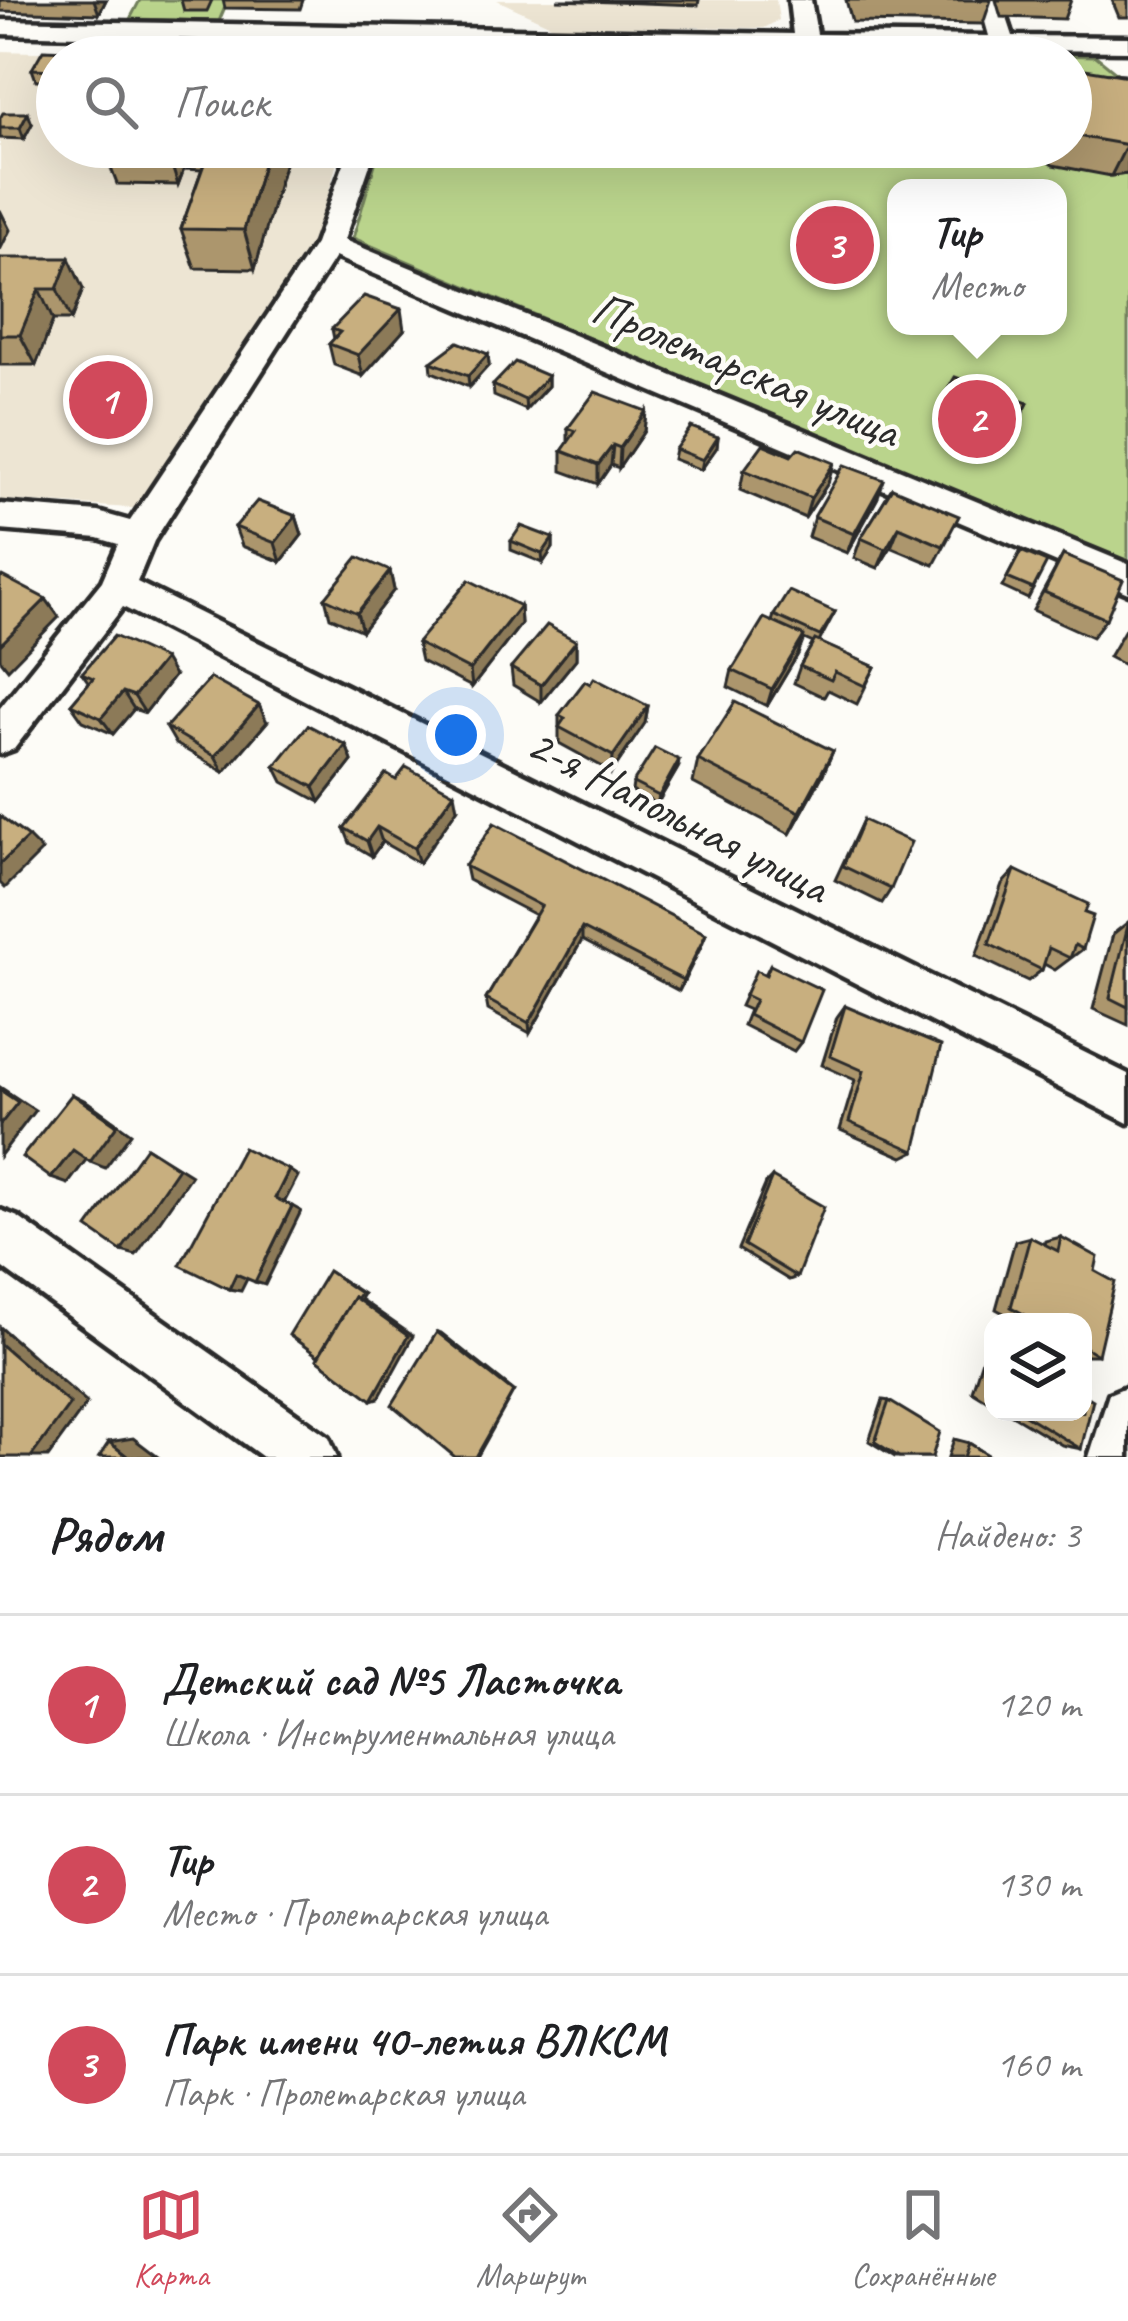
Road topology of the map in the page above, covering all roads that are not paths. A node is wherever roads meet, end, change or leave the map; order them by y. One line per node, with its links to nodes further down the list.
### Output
1 (800, 0): 7 (street)
2 (989, 0): 8 (street)
3 (430, 10): 6 (street)
4 (0, 27): 5 (street)
5 (179, 36)
6 (408, 36)
7 (805, 36)
8 (1002, 36)
9 (1092, 43): 10 (street)
10 (1128, 44)
11 (356, 168): 12 (street)
12 (329, 244): 14 (street); 15 (street, Пролетарская улица)
13 (0, 518): 14 (street)
14 (138, 537): 16 (street)
15 (1128, 579)
16 (118, 588): 17 (street); 18 (street, 2-я Напольная улица)
17 (0, 736)
18 (1128, 1100)
19 (0, 1235): 21 (street)
20 (1128, 1413): 22 (street)
21 (309, 1457)
22 (1117, 1457)

